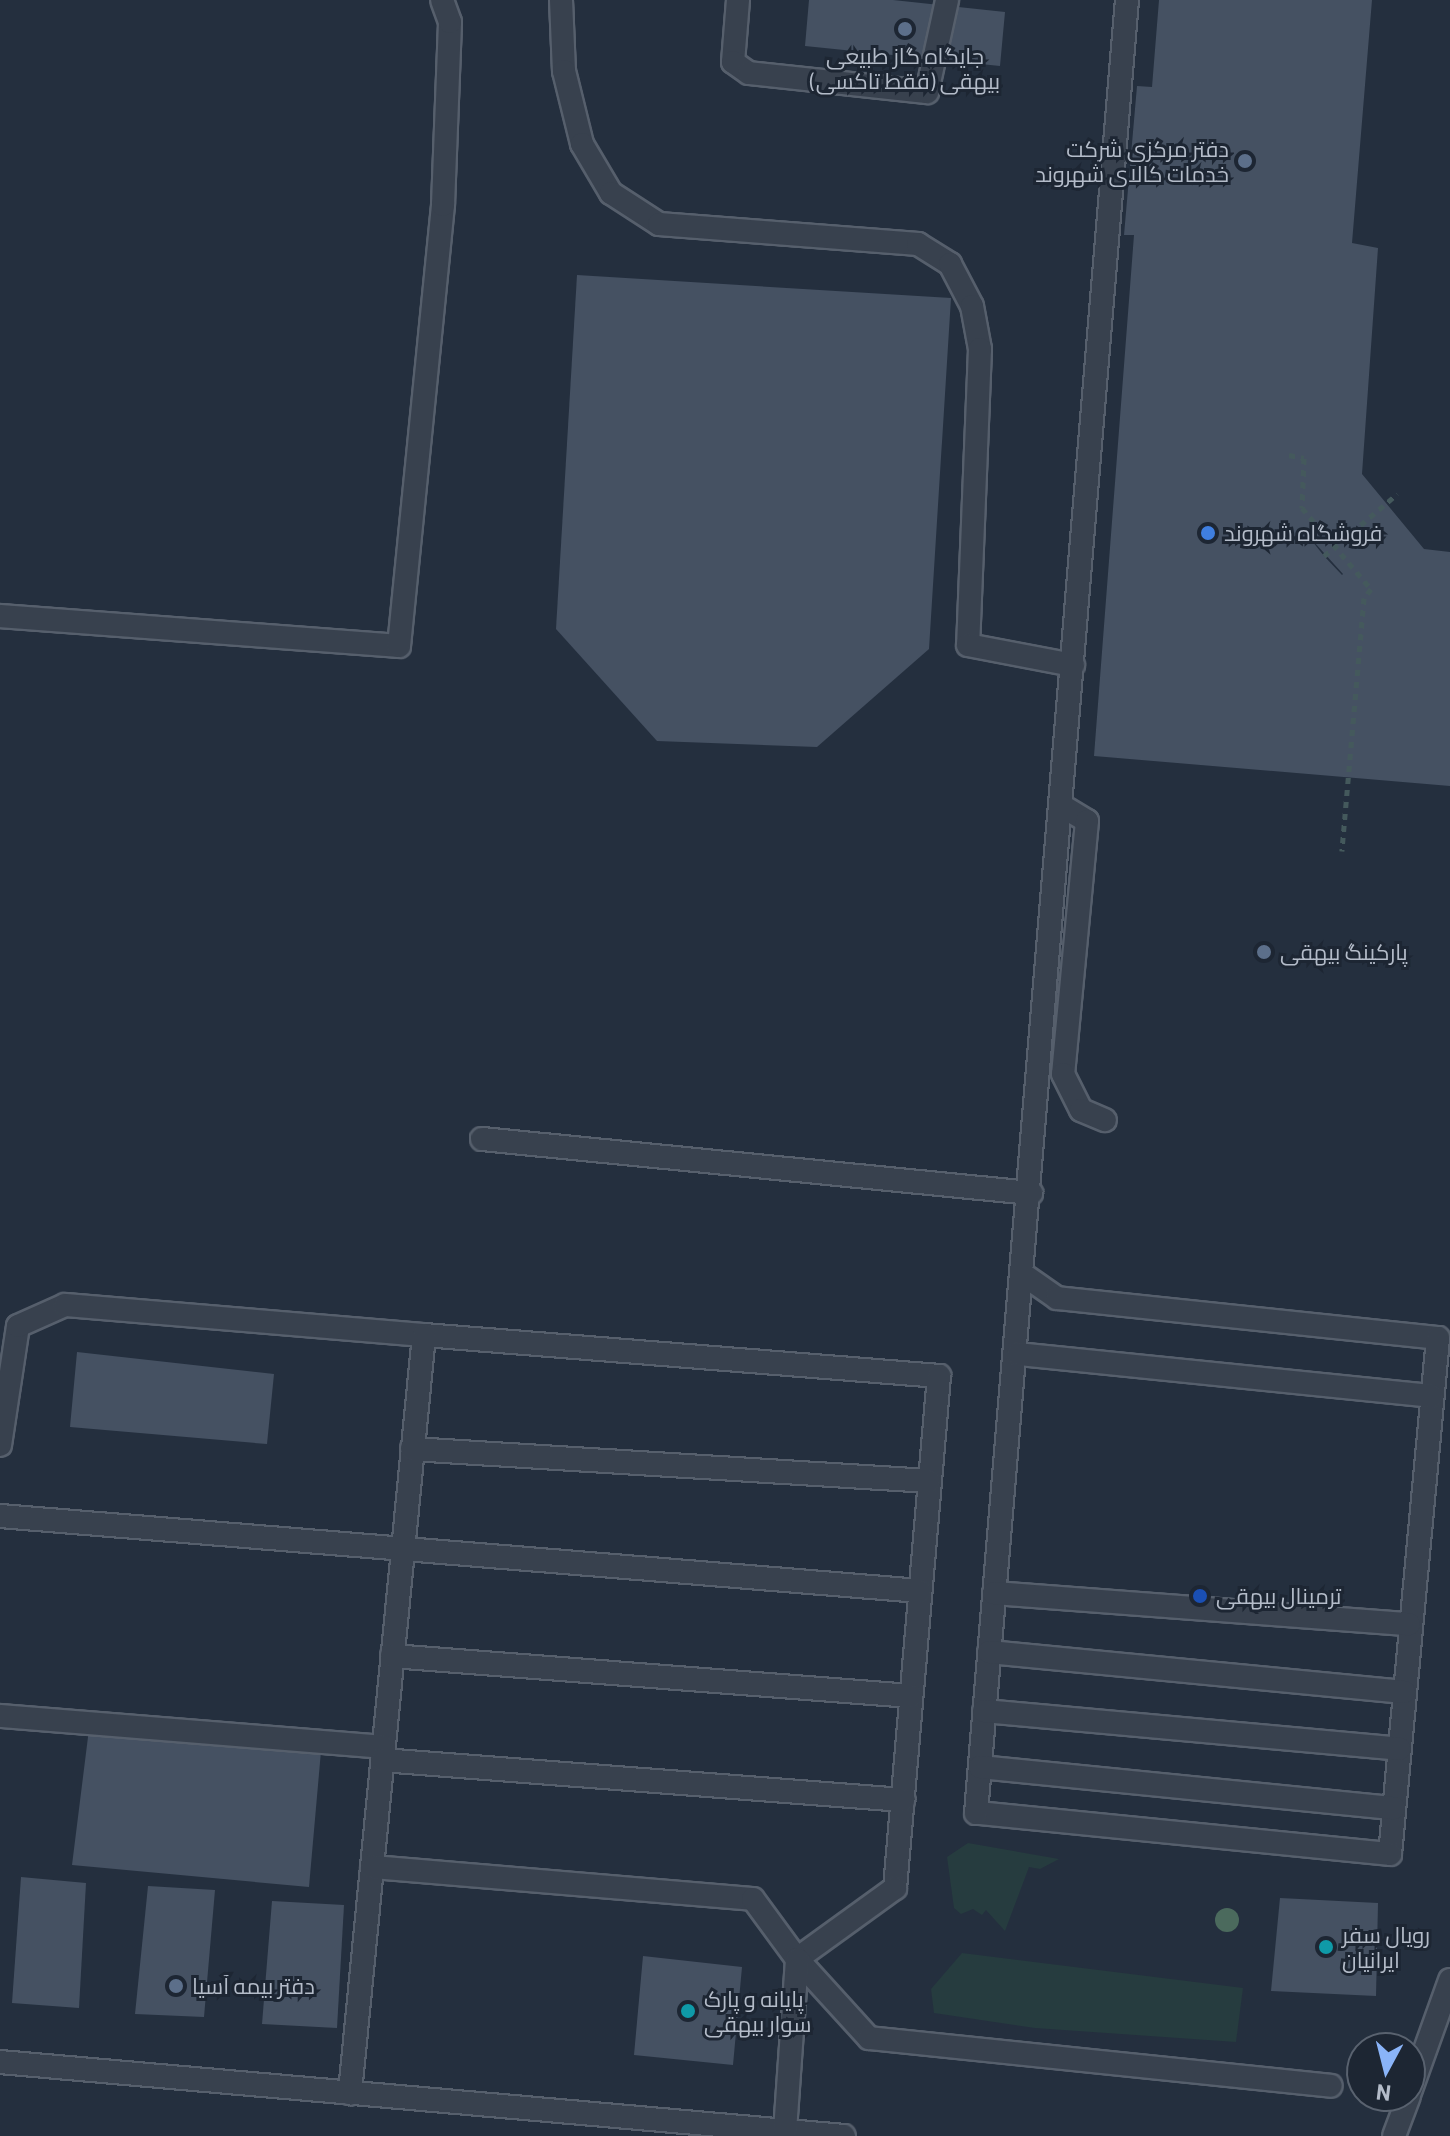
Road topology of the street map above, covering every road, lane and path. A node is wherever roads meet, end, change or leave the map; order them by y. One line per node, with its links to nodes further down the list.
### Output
1 (442, 0): 10 (lane)
2 (561, 0): 11 (lane)
3 (738, 0): 4 (lane)
4 (947, 0)
5 (1127, 0): 11 (lane)
6 (1289, 455): 8 (path)
7 (1397, 494): 8 (path)
8 (1333, 547): 9 (path); 13 (path)
9 (1324, 556)
10 (0, 616)
11 (1073, 665): 12 (lane)
12 (1062, 806): 14 (lane); 16 (lane)
13 (1342, 851)
14 (1105, 1120)
15 (482, 1139): 16 (lane)
16 (1031, 1193): 17 (lane)
17 (1024, 1275): 19 (lane); 20 (lane)
18 (424, 1335): 21 (lane); 23 (lane); 24 (lane)
19 (1018, 1354): 20 (lane); 28 (lane)
20 (1432, 1396): 29 (lane)
21 (2, 1414): 22 (lane)
22 (0, 1445)
23 (412, 1449): 24 (lane); 26 (lane)
24 (929, 1481): 27 (lane)
25 (0, 1516): 26 (lane)
26 (403, 1550): 27 (lane); 31 (lane)
27 (920, 1591): 33 (lane)
28 (994, 1593): 29 (lane); 30 (lane)
29 (1409, 1624): 32 (lane)
30 (989, 1652): 32 (lane); 34 (lane)
31 (392, 1656): 33 (lane); 37 (lane)
32 (1404, 1692): 36 (lane)
33 (911, 1696): 39 (lane)
34 (984, 1711): 36 (lane); 38 (lane)
35 (0, 1716): 37 (lane)
36 (1399, 1749): 40 (lane)
37 (383, 1753): 39 (lane); 41 (lane)
38 (980, 1767): 40 (lane); 40 (lane)
39 (903, 1800): 42 (lane)
40 (1394, 1808)
41 (372, 1867): 42 (lane); 47 (lane)
42 (797, 1959): 46 (lane); 50 (lane)
43 (1450, 1980): 44 (lane)
44 (1426, 2047)
45 (0, 2062): 47 (lane)
46 (1331, 2086)
47 (350, 2093): 49 (lane)
48 (1403, 2112): 53 (lane)
49 (696, 2130): 51 (lane)
50 (785, 2131): 51 (lane); 52 (lane)
51 (757, 2132)
52 (844, 2136)
53 (1394, 2136)

